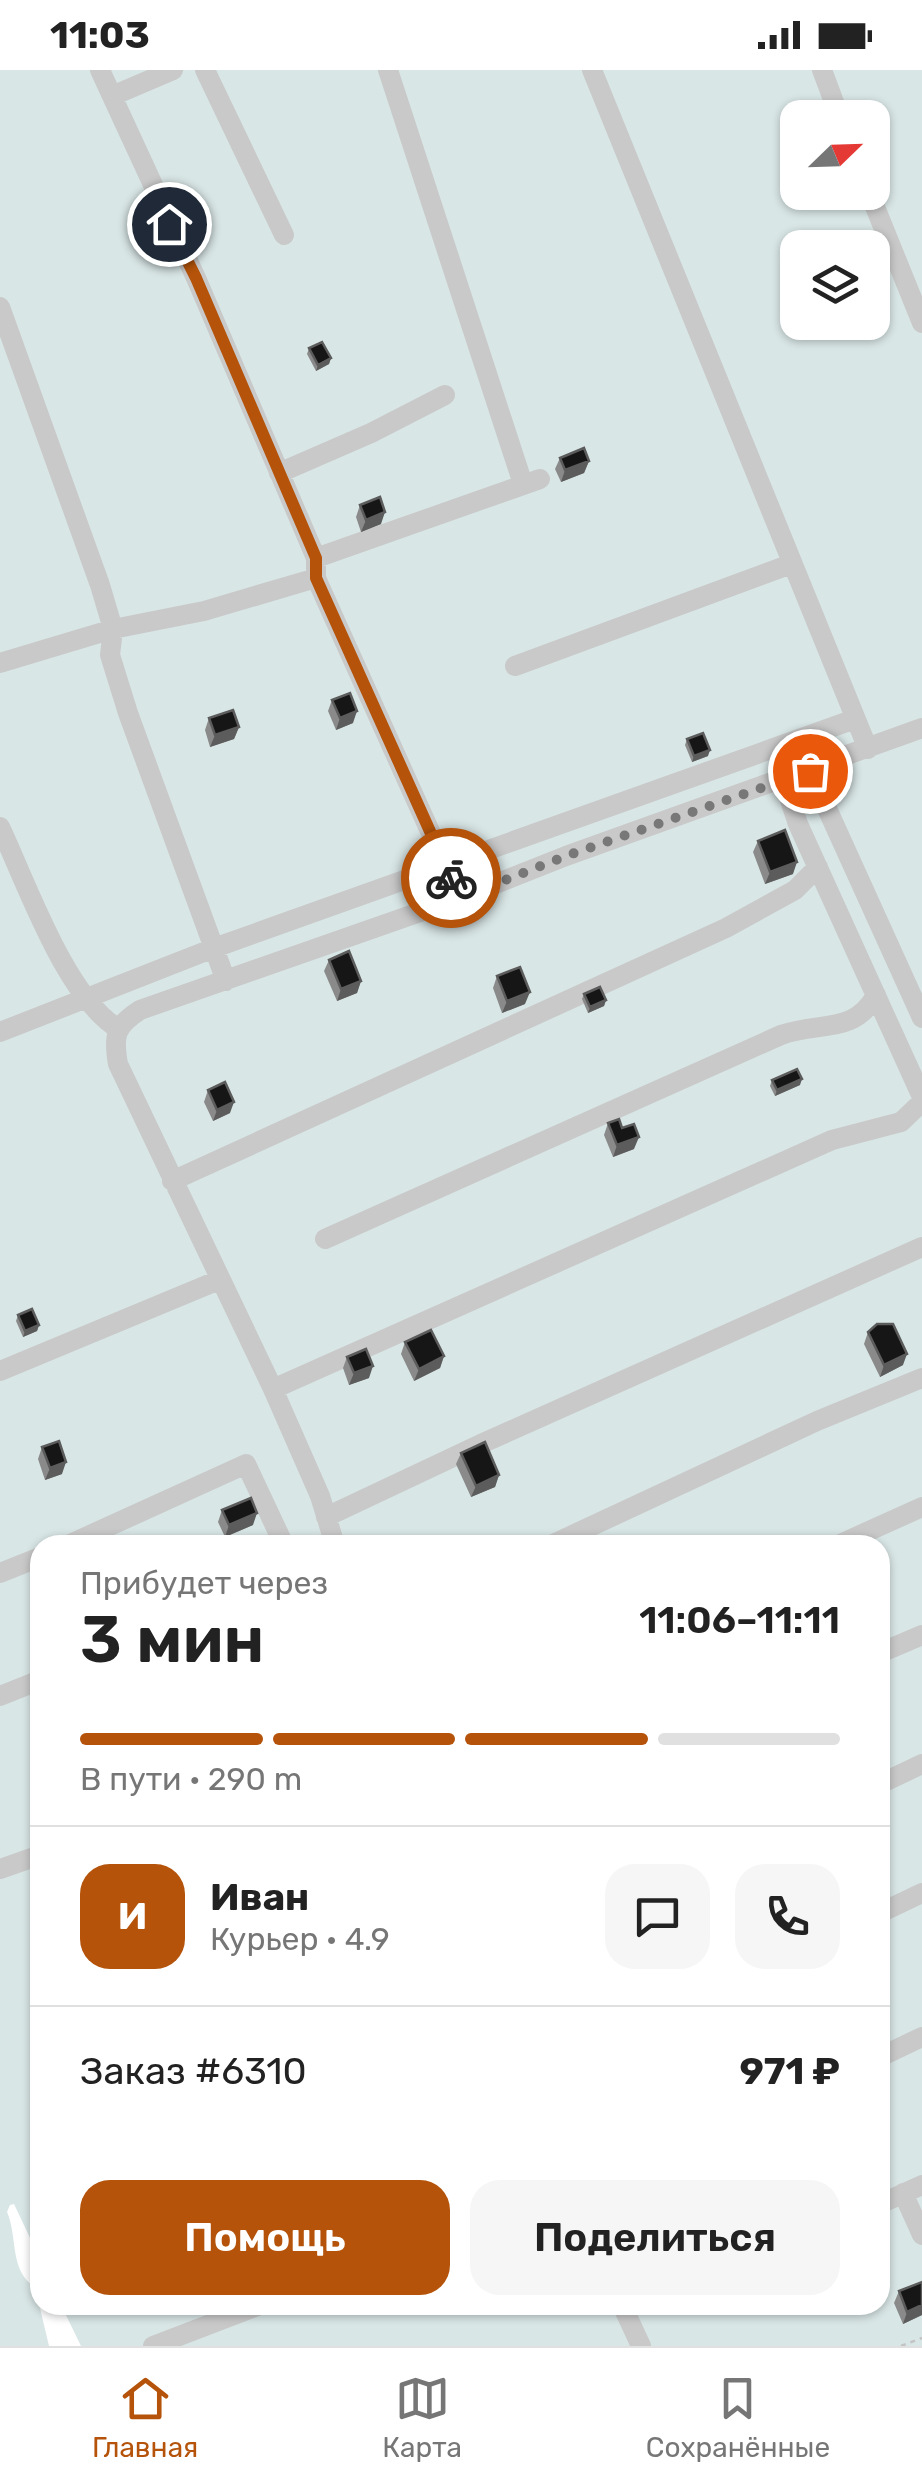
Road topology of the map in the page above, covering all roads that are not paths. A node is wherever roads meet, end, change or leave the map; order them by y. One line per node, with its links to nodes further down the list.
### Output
1 (100, 70): 7 (street)
2 (173, 70): 7 (street)
3 (205, 70): 10 (street)
4 (388, 70): 16 (street)
5 (592, 70): 15 (street)
6 (822, 70): 8 (street)
7 (112, 96): 14 (street)
8 (833, 100)
9 (877, 210): 12 (street)
10 (284, 235)
11 (0, 307): 17 (street)
12 (922, 322)
13 (445, 395): 14 (street)
14 (279, 473): 16 (street)
15 (790, 564): 19 (street); 20 (street)
16 (316, 568): 17 (street); 25 (street)
17 (113, 629): 18 (street); 28 (street)
18 (0, 663)
19 (515, 666)
20 (855, 718): 22 (street); 25 (street)
21 (922, 728): 22 (street)
22 (868, 749): 23 (street)
23 (800, 774): 26 (street); 27 (street); 32 (street)
24 (0, 828): 31 (street)
25 (446, 866): 27 (street); 28 (street)
26 (818, 867): 30 (street); 36 (street)
27 (460, 898): 29 (street)
28 (214, 948): 29 (street); 31 (street)
29 (226, 981): 33 (street)
30 (876, 995): 35 (street); 37 (street)
31 (85, 997): 33 (street); 34 (street)
32 (922, 1018)
33 (117, 1028): 36 (street)
34 (0, 1032)
35 (922, 1100): 42 (street)
36 (172, 1182): 39 (street)
37 (325, 1239)
38 (922, 1247): 44 (street)
39 (220, 1280): 40 (street); 42 (street)
40 (0, 1372)
41 (922, 1378): 48 (street)
42 (272, 1390): 44 (street)
43 (922, 1507): 49 (street)
44 (326, 1517): 47 (street)
45 (90, 1535): 46 (street)
46 (279, 1535)
47 (332, 1535)
48 (572, 1535)
49 (860, 1535)
50 (30, 1561): 51 (street)
51 (0, 1573)
52 (922, 1635): 53 (street)
53 (890, 1649)
54 (30, 1684): 55 (street)
55 (0, 1696)
56 (922, 1764): 57 (street)
57 (890, 1779)
58 (30, 1859): 59 (street)
59 (0, 1870)
60 (922, 1893): 61 (street)
61 (890, 1908)
62 (922, 2038): 63 (street)
63 (890, 2052)
64 (912, 2189): 65 (street)
65 (922, 2234)
66 (234, 2315): 69 (street)
67 (625, 2315): 68 (street)
68 (632, 2343)
69 (154, 2346)

